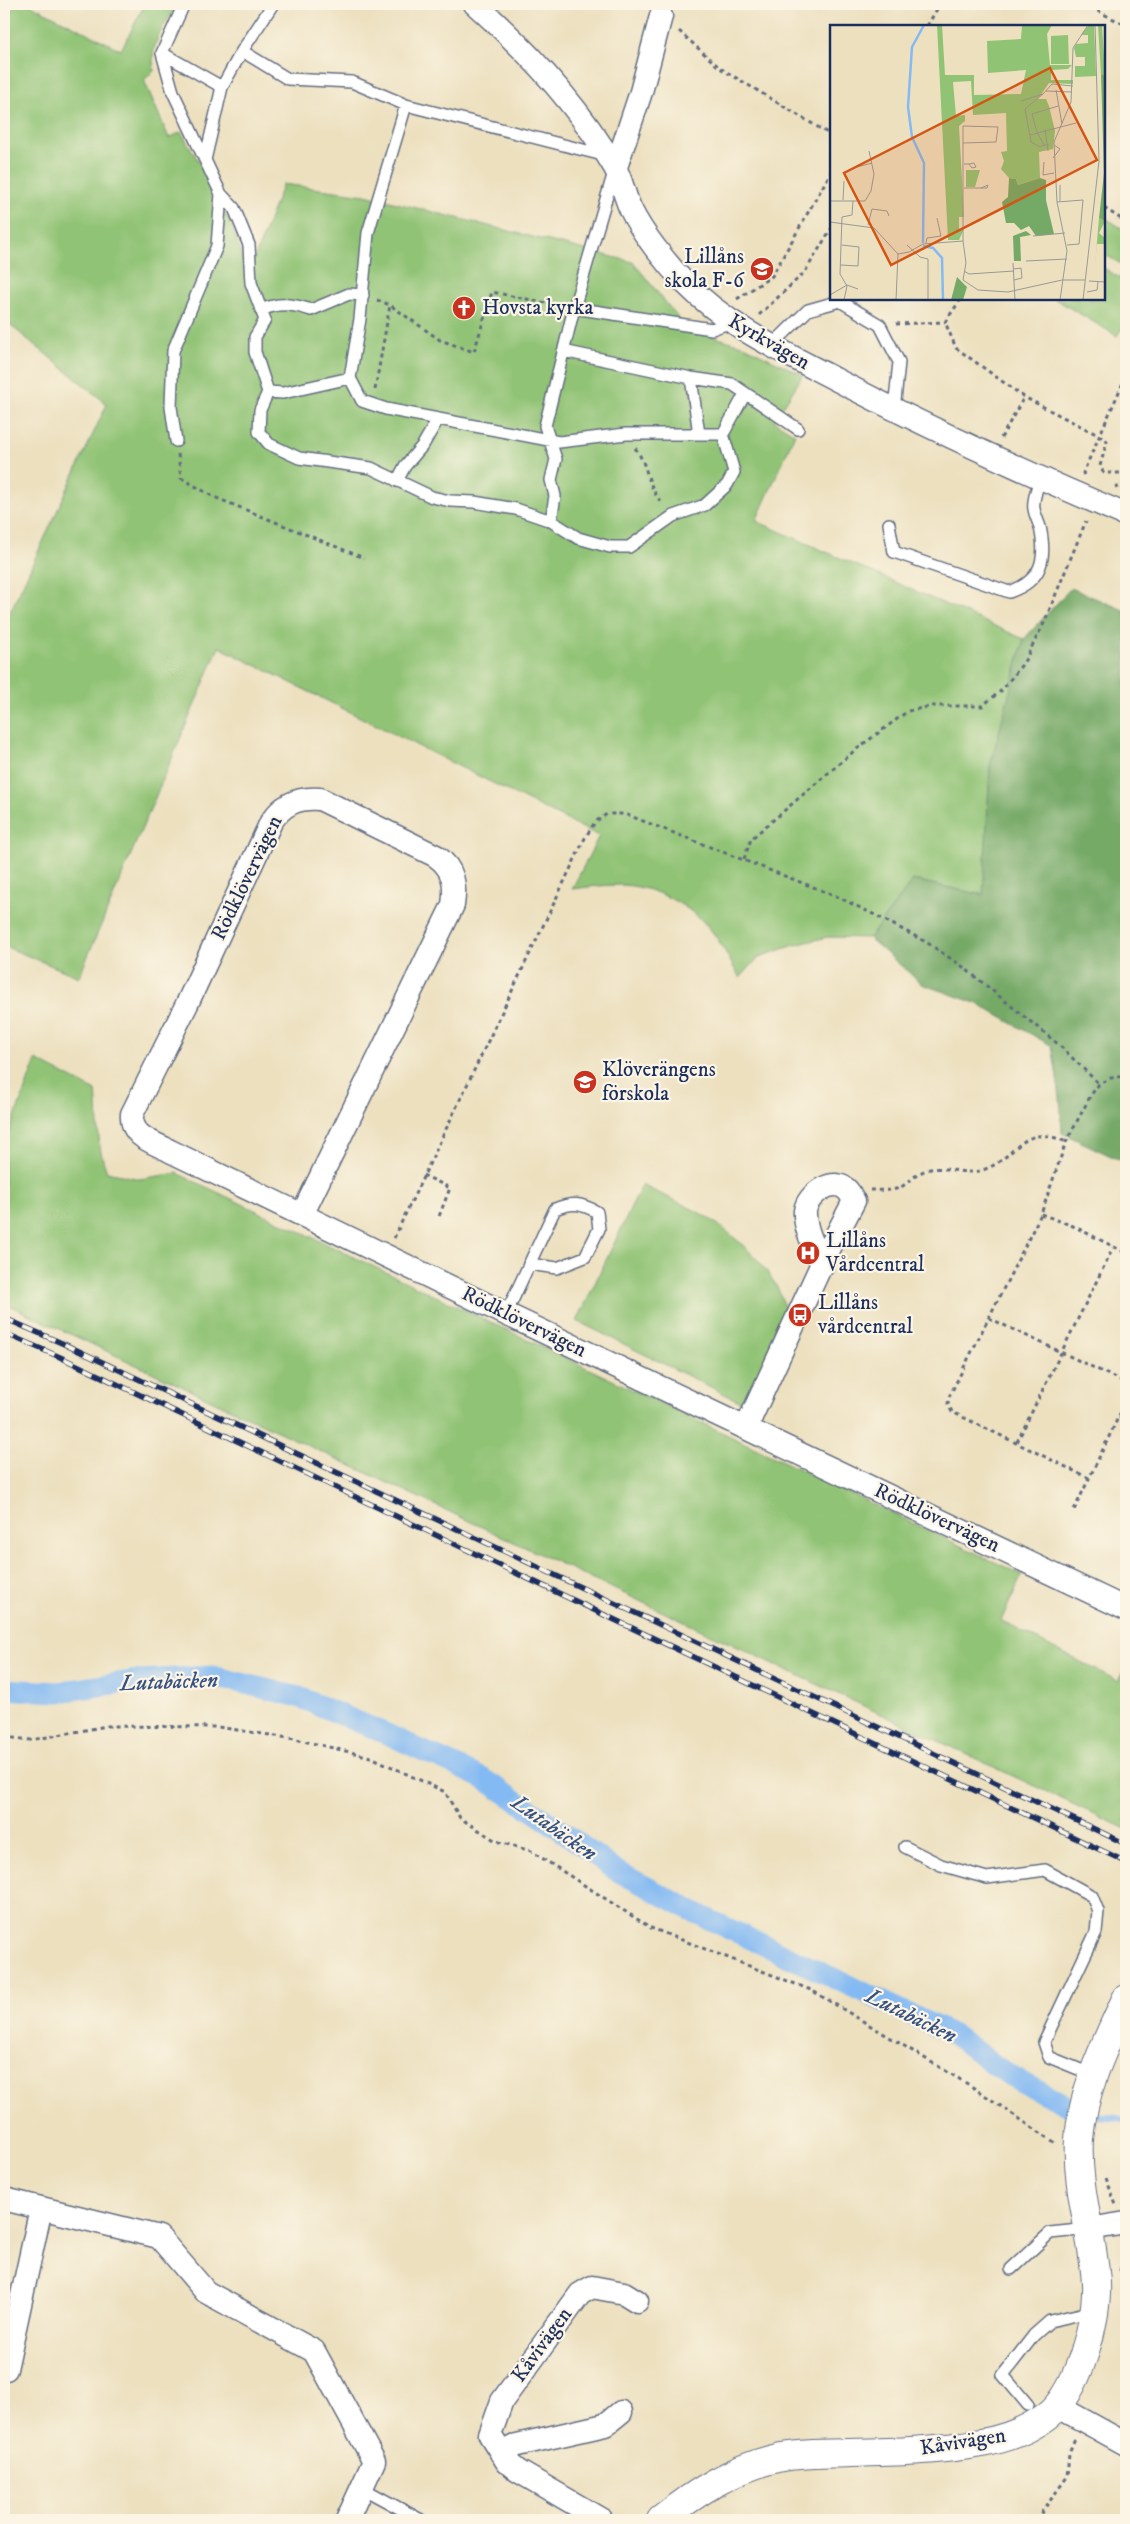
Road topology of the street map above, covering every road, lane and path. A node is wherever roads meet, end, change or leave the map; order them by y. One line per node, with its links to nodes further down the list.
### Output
1 (184, 4): 10 (lane)
2 (273, 4): 9 (lane)
3 (940, 4): 7 (path)
4 (1083, 4): 8 (path)
5 (484, 8): 15 (street, Kyrkvägen)
6 (662, 16): 13 (path); 15 (street)
7 (928, 25)
8 (1126, 25)
9 (242, 51): 11 (lane); 12 (lane)
10 (162, 53): 11 (lane); 14 (lane)
11 (222, 87): 14 (lane)
12 (406, 105): 15 (lane); 21 (lane)
13 (830, 134)
14 (205, 160): 17 (lane)
15 (612, 162): 24 (lane); 26 (street, Kyrkvägen)
16 (830, 174): 26 (path)
17 (221, 194): 25 (lane); 46 (lane)
18 (1105, 209): 19 (path)
19 (1126, 222)
20 (830, 231): 26 (path)
21 (363, 294): 23 (path); 25 (lane); 32 (lane)
22 (960, 300): 27 (path)
23 (390, 305): 24 (path); 37 (path)
24 (574, 308): 26 (lane); 30 (lane)
25 (261, 310): 34 (lane)
26 (730, 322): 29 (street, Kyrkvägen)
27 (945, 322): 28 (path); 36 (path)
28 (880, 325): 29 (lane); 38 (lane)
29 (771, 346): 38 (street, Kyrkvägen)
30 (563, 351): 33 (lane); 45 (lane)
31 (1126, 376): 44 (path)
32 (350, 378): 34 (lane); 37 (lane)
33 (692, 378): 35 (lane); 42 (lane)
34 (268, 392): 51 (lane)
35 (745, 394): 40 (lane); 43 (lane)
36 (1024, 397): 44 (path); 47 (path)
37 (372, 404): 39 (lane)
38 (894, 410): 47 (street, Kyrkvägen)
39 (438, 419): 45 (lane); 51 (lane)
40 (798, 429)
41 (626, 434): 42 (lane); 45 (lane); 53 (path)
42 (699, 434): 43 (lane)
43 (723, 434): 53 (lane)
44 (1100, 436): 48 (path); 50 (path)
45 (549, 440): 55 (lane)
46 (176, 441): 57 (path)
47 (991, 456): 49 (street, Kyrkvägen)
48 (1126, 473)
49 (1040, 478): 52 (street, Kyrkvägen); 56 (lane)
50 (1088, 479)
51 (397, 481): 55 (lane)
52 (1126, 515)
53 (673, 516): 55 (lane)
54 (1087, 519): 58 (path)
55 (551, 520)
56 (889, 524)
57 (364, 558)
58 (744, 859): 60 (path); 62 (path)
59 (1126, 1076): 60 (path)
60 (1099, 1084): 61 (path)
61 (1066, 1142): 63 (path); 64 (path)
62 (423, 1175): 66 (path); 69 (path)
63 (854, 1201): 71 (street); 71 (street)
64 (1041, 1214): 67 (path); 73 (path)
65 (302, 1215): 65 (street, Rödklövervägen); 69 (street, Rödklövervägen)
66 (438, 1219)
67 (1113, 1248): 68 (path); 74 (path)
68 (1126, 1253)
69 (386, 1256): 72 (street, Rödklövervägen)
70 (529, 1264): 70 (lane); 72 (lane)
71 (822, 1266): 79 (street)
72 (506, 1314): 79 (street, Rödklövervägen)
73 (989, 1318): 74 (path); 80 (path)
74 (1062, 1352): 75 (path); 80 (path)
75 (1126, 1383)
76 (1126, 1400): 77 (path)
77 (1119, 1417): 78 (path); 81 (path)
78 (1126, 1420)
79 (746, 1428): 83 (street, Rödklövervägen)
80 (1017, 1442): 81 (path)
81 (1089, 1478): 82 (path)
82 (1074, 1510)
83 (1126, 1609)
84 (4, 1737): 88 (path)
85 (905, 1846): 87 (lane)
86 (1126, 1999): 87 (street, Kåvivägen)
87 (1092, 2075): 88 (street, Kåvivägen)
88 (1079, 2149): 92 (street, Kåvivägen)
89 (4, 2199): 90 (street)
90 (41, 2208): 96 (street); 103 (street)
91 (1126, 2223): 92 (street)
92 (1089, 2229): 93 (lane); 95 (street, Kåvivägen)
93 (1012, 2269)
94 (638, 2301): 102 (street, Kåvivägen)
95 (1094, 2311): 97 (lane); 98 (street, Kåvivägen)
96 (6, 2369)
97 (1028, 2405)
98 (1057, 2406): 100 (street); 107 (street, Kåvivägen)
99 (621, 2412): 102 (street)
100 (1084, 2421): 101 (street); 108 (path)
101 (1126, 2444)
102 (502, 2453): 106 (street, Kåvivägen)
103 (362, 2488): 104 (street); 105 (lane)
104 (347, 2520)
105 (421, 2520)
106 (602, 2520)
107 (661, 2520)
108 (1036, 2520)

